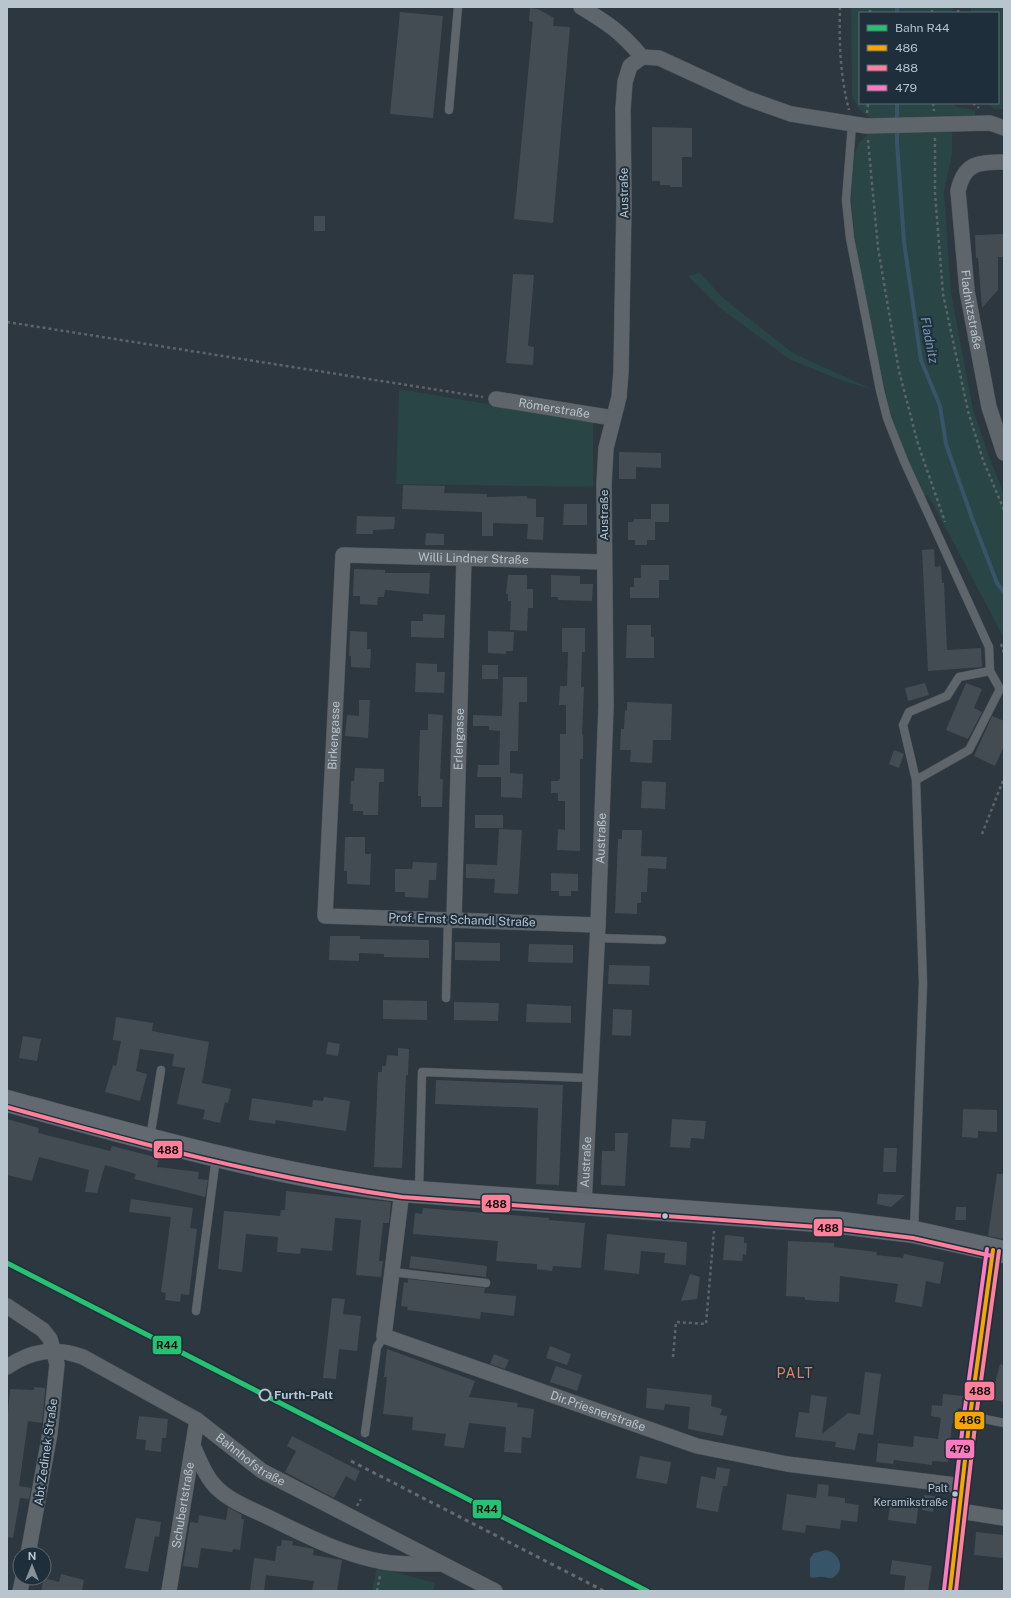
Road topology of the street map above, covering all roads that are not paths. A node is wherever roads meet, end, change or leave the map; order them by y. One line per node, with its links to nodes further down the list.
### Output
1 (458, 7): 4 (lane)
2 (581, 7): 3 (street)
3 (642, 57): 5 (street); 9 (street, Austraße)
4 (449, 110)
5 (859, 125): 6 (street); 14 (lane)
6 (997, 125)
7 (1004, 162): 10 (street, Fladnitzstraße)
8 (496, 399): 9 (street, Römerstraße)
9 (613, 418): 13 (street, Austraße)
10 (1004, 453)
11 (344, 555): 12 (street, Willi Lindner Straße); 16 (street, Birkengasse)
12 (464, 558): 13 (street, Willi Lindner Straße); 17 (street, Erlengasse)
13 (604, 562): 18 (street, Austraße)
14 (990, 671): 15 (lane); 15 (lane)
15 (916, 780): 28 (lane)
16 (325, 916): 17 (street, Prof. Ernst Schandl Straße)
17 (451, 920): 18 (street, Prof. Ernst Schandl Straße); 20 (lane)
18 (598, 931): 19 (lane); 22 (street, Austraße)
19 (662, 940)
20 (446, 998)
21 (161, 1070): 24 (lane)
22 (589, 1078): 26 (lane); 27 (street, Austraße)
23 (7, 1101): 24 (street)
24 (150, 1139): 25 (street)
25 (216, 1156): 26 (street); 33 (lane)
26 (411, 1191): 27 (street); 30 (street)
27 (584, 1204): 28 (street)
28 (914, 1232): 29 (street)
29 (998, 1251): 37 (street)
30 (392, 1272): 31 (lane); 34 (street)
31 (486, 1283)
32 (7, 1306): 35 (street)
33 (196, 1311)
34 (384, 1336): 40 (lane); 42 (street, Dir.Priesnerstraße)
35 (54, 1350): 36 (street, Bahnhofstraße); 38 (street, Bahnhofstraße); 45 (street, Abt Zedinek Straße)
36 (7, 1367)
37 (970, 1416): 39 (lane); 42 (street)
38 (197, 1420): 41 (street, Schubertstraße); 46 (street, Bahnhofstraße)
39 (1004, 1423)
40 (365, 1433)
41 (193, 1446): 46 (street); 47 (street, Schubertstraße)
42 (963, 1486): 43 (street)
43 (960, 1511): 44 (street); 49 (street)
44 (1004, 1518)
45 (29, 1546)
46 (440, 1564): 48 (street, Bahnhofstraße)
47 (169, 1591)
48 (495, 1591)
49 (950, 1591)

